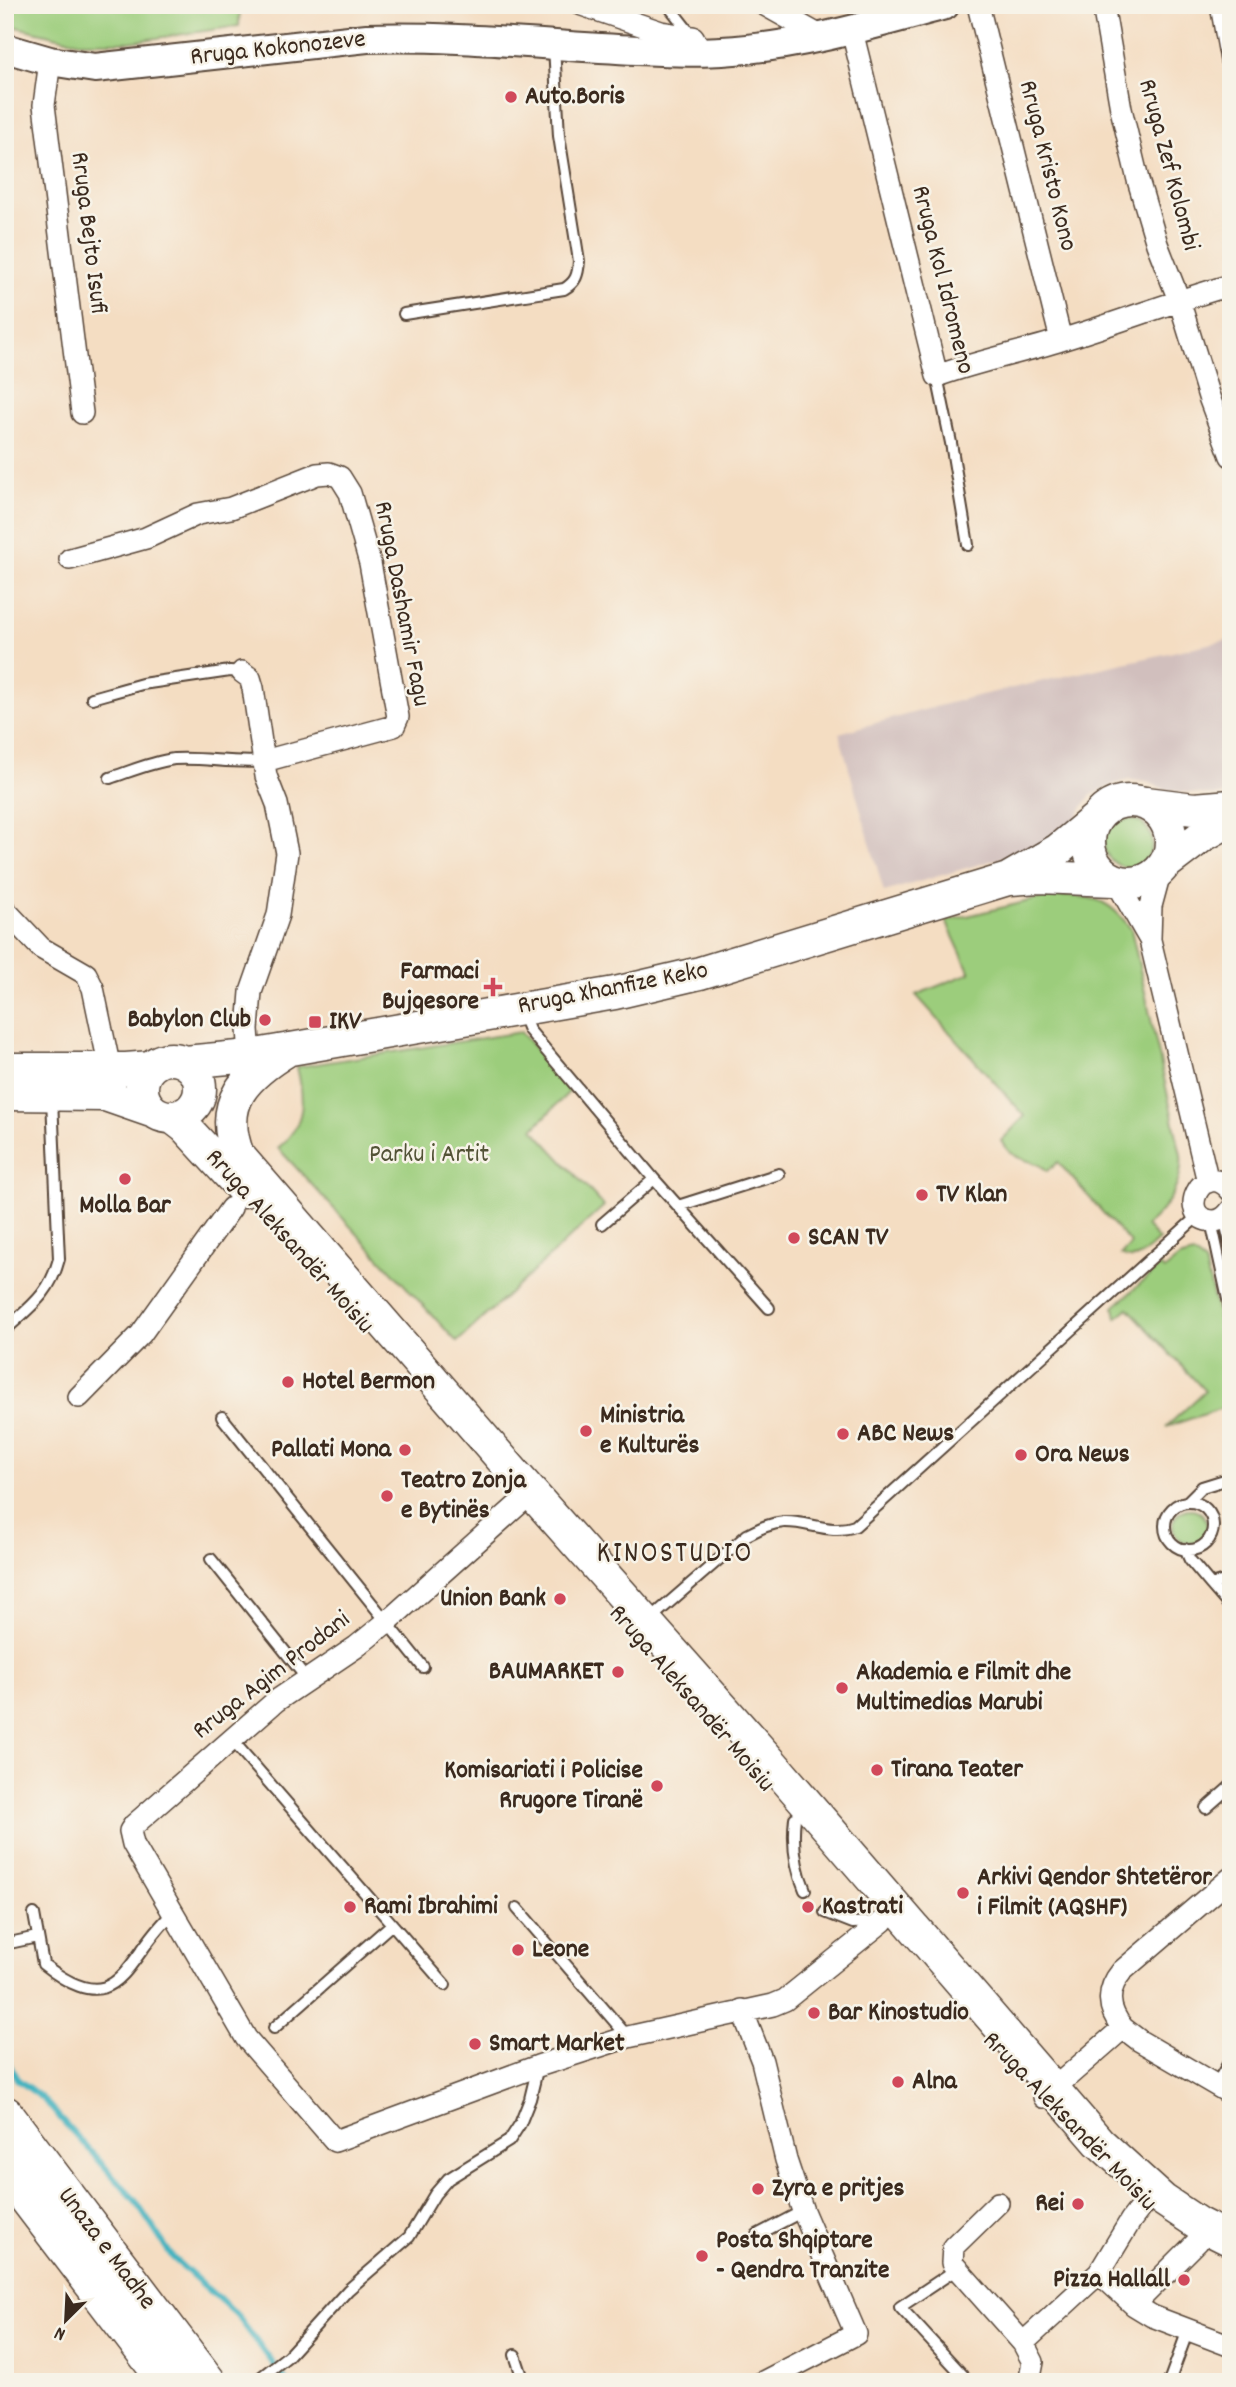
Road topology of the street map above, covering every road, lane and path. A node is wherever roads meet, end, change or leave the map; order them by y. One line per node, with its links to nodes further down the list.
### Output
1 (582, 5): 10 (street)
2 (668, 5): 10 (lane)
3 (765, 5): 9 (street)
4 (945, 5): 8 (street, Rruga Kokonozeve)
5 (978, 5): 18 (street, Rruga Kristo Kono)
6 (1102, 5): 16 (street, Rruga Zef Kolombi)
7 (1221, 5): 13 (street)
8 (852, 31): 9 (street, Rruga Kokonozeve); 19 (street, Rruga Kol Idromeno)
9 (822, 37): 10 (street, Rruga Kokonozeve)
10 (697, 44): 11 (street, Rruga Kokonozeve)
11 (554, 46): 14 (street, Rruga Kokonozeve); 17 (lane)
12 (5, 48): 14 (street, Rruga Kokonozeve)
13 (1231, 60)
14 (50, 61): 20 (street, Rruga Bejto Isufi)
15 (1231, 285): 16 (street)
16 (1179, 300): 18 (street); 21 (street, Rruga Zef Kolombi)
17 (404, 314)
18 (1061, 340): 19 (street)
19 (937, 376): 22 (lane, Rruga Kol Idromeno)
20 (82, 413)
21 (1231, 456)
22 (968, 545)
23 (70, 559): 26 (street, Rruga Dashamir Fagu)
24 (242, 672): 25 (lane); 26 (street)
25 (92, 698)
26 (264, 761): 27 (lane); 39 (street)
27 (110, 778)
28 (1146, 803): 29 (main road); 30 (main road); 32 (main road)
29 (1231, 806)
30 (1094, 820): 33 (main road, Rruga Xhanfize Keko); 34 (main road)
31 (1231, 820): 32 (main road)
32 (1163, 867): 34 (main road); 36 (street)
33 (1008, 879): 34 (main road, Rruga Xhanfize Keko); 37 (main road, Rruga Xhanfize Keko)
34 (1114, 881): 36 (street)
35 (5, 910): 43 (street)
36 (1150, 940): 49 (street)
37 (520, 1008): 38 (main road, Rruga Xhanfize Keko); 48 (lane)
38 (289, 1049): 39 (main road, Rruga Xhanfize Keko); 46 (main road)
39 (250, 1056): 40 (main road, Rruga Xhanfize Keko); 45 (main road)
40 (185, 1062): 41 (main road); 45 (main road)
41 (151, 1067): 43 (main road); 45 (main road)
42 (5, 1069): 43 (main road)
43 (110, 1069)
44 (31, 1094): 45 (main road); 58 (lane)
45 (181, 1106): 46 (main road, Rruga Aleksandër Moisiu); 63 (main road, Rruga Aleksandër Moisiu)
46 (238, 1155): 70 (main road, Rruga Aleksandër Moisiu)
47 (779, 1174): 51 (lane)
48 (654, 1179): 51 (lane); 54 (lane)
49 (1208, 1182): 50 (street); 53 (street)
50 (1231, 1191)
51 (678, 1206): 56 (lane)
52 (230, 1208): 59 (street)
53 (1216, 1216): 55 (lane); 57 (lane); 70 (lane)
54 (601, 1224)
55 (1231, 1246)
56 (769, 1308)
57 (1231, 1313)
58 (5, 1331)
59 (79, 1397)
60 (222, 1418): 69 (lane)
61 (1231, 1478): 62 (lane)
62 (1187, 1502): 64 (lane); 64 (lane)
63 (520, 1503): 69 (street, Rruga Agim Prodani); 70 (main road, Rruga Aleksandër Moisiu)
64 (1185, 1549): 67 (lane)
65 (211, 1559): 72 (lane)
66 (1231, 1579): 67 (lane)
67 (1211, 1585): 68 (lane)
68 (1231, 1608)
69 (388, 1621): 71 (lane); 72 (street, Rruga Agim Prodani)
70 (640, 1628): 76 (main road, Rruga Aleksandër Moisiu); 95 (main road, Rruga Aleksandër Moisiu)
71 (423, 1667)
72 (307, 1679): 73 (street, Rruga Agim Prodani)
73 (232, 1740): 81 (street, Rruga Agim Prodani); 84 (lane)
74 (1231, 1786): 75 (lane)
75 (1206, 1808)
76 (795, 1818): 78 (lane); 83 (main road, Rruga Aleksandër Moisiu)
77 (1228, 1884): 90 (street)
78 (805, 1890)
79 (517, 1909): 91 (lane)
80 (825, 1912): 83 (lane)
81 (173, 1913): 85 (lane); 93 (street, Rruga Agim Prodani)
82 (34, 1914): 85 (lane)
83 (883, 1921): 88 (street); 95 (main road, Rruga Aleksandër Moisiu)
84 (392, 1924): 87 (lane); 89 (lane)
85 (37, 1937): 86 (lane)
86 (5, 1944)
87 (444, 1985)
88 (742, 2010): 91 (street); 100 (street)
89 (275, 2028)
90 (1123, 2028): 94 (street); 95 (street)
91 (628, 2037): 93 (street)
92 (1231, 2059): 94 (lane)
93 (538, 2066): 114 (lane)
94 (1223, 2090)
95 (1047, 2094): 99 (main road, Rruga Aleksandër Moisiu); 102 (main road, Rruga Aleksandër Moisiu)
96 (5, 2115): 113 (highway, Unaza e Madhe)
97 (5, 2168): 112 (highway, Unaza e Madhe)
98 (999, 2203): 105 (street)
99 (1144, 2203): 103 (main road, Rruga Aleksandër Moisiu); 106 (street)
100 (803, 2211): 101 (lane); 116 (street)
101 (757, 2235)
102 (1231, 2240)
103 (1198, 2241): 104 (main road, Rruga Aleksandër Moisiu); 107 (street)
104 (1231, 2258)
105 (957, 2269): 109 (street); 117 (lane)
106 (1100, 2273): 107 (street); 109 (street)
107 (1134, 2305): 108 (street)
108 (1188, 2330): 110 (street); 119 (lane)
109 (1023, 2343): 118 (street)
110 (1231, 2346)
111 (516, 2355): 115 (lane)
112 (168, 2382)
113 (207, 2382)
114 (255, 2382)
115 (524, 2382)
116 (764, 2382)
117 (969, 2382)
118 (1029, 2382)
119 (1169, 2382)

